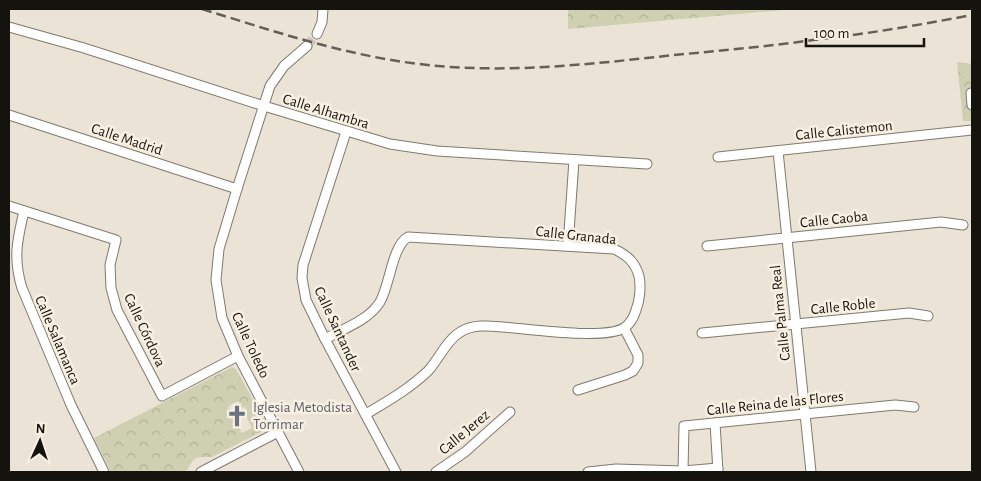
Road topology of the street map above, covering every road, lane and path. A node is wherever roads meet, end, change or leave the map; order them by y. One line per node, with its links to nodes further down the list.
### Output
1 (323, 9): 3 (street)
2 (9, 27): 6 (street, Calle Alhambra)
3 (318, 34)
4 (307, 46): 6 (street, Calle Toledo)
5 (971, 93): 7 (street)
6 (264, 106): 10 (street, Calle Alhambra); 15 (street, Calle Toledo)
7 (972, 106)
8 (9, 115): 15 (street, Calle Madrid)
9 (972, 130): 11 (street, Calle Calistemon)
10 (346, 132): 13 (street, Calle Alhambra); 26 (street, Calle Santander)
11 (778, 151): 12 (street, Calle Calistemon); 19 (street, Calle Palma Real)
12 (718, 157)
13 (574, 160): 14 (street, Calle Alhambra); 20 (street)
14 (647, 164)
15 (237, 188): 27 (street, Calle Toledo)
16 (9, 206): 17 (street, Calle Córdova)
17 (24, 211): 27 (street, Calle Córdova); 37 (street, Calle Salamanca)
18 (963, 225): 19 (street, Calle Caoba)
19 (786, 238): 21 (street, Calle Caoba); 23 (street, Calle Palma Real)
20 (568, 246): 24 (street, Calle Granada); 26 (street, Calle Granada)
21 (707, 246)
22 (928, 316): 23 (street, Calle Roble)
23 (795, 324): 25 (street, Calle Roble); 32 (street, Calle Palma Real)
24 (624, 328): 28 (street); 31 (street)
25 (702, 333)
26 (325, 339): 31 (street, Calle Santander)
27 (238, 356): 34 (street, Calle Toledo)
28 (578, 390)
29 (914, 407): 32 (street, Calle Reina de las Flores)
30 (510, 412): 41 (street, Calle Jerez)
31 (366, 414): 40 (street, Calle Santander)
32 (805, 414): 33 (street, Calle Reina de las Flores); 43 (street, Calle Palma Real)
33 (716, 423): 35 (street); 36 (street, Calle Reina de las Flores)
34 (278, 432): 38 (street); 39 (street, Calle Toledo)
35 (718, 470): 36 (street)
36 (683, 471): 42 (street)
37 (104, 472)
38 (201, 472)
39 (299, 472)
40 (396, 472)
41 (436, 472)
42 (588, 472)
43 (811, 472)

